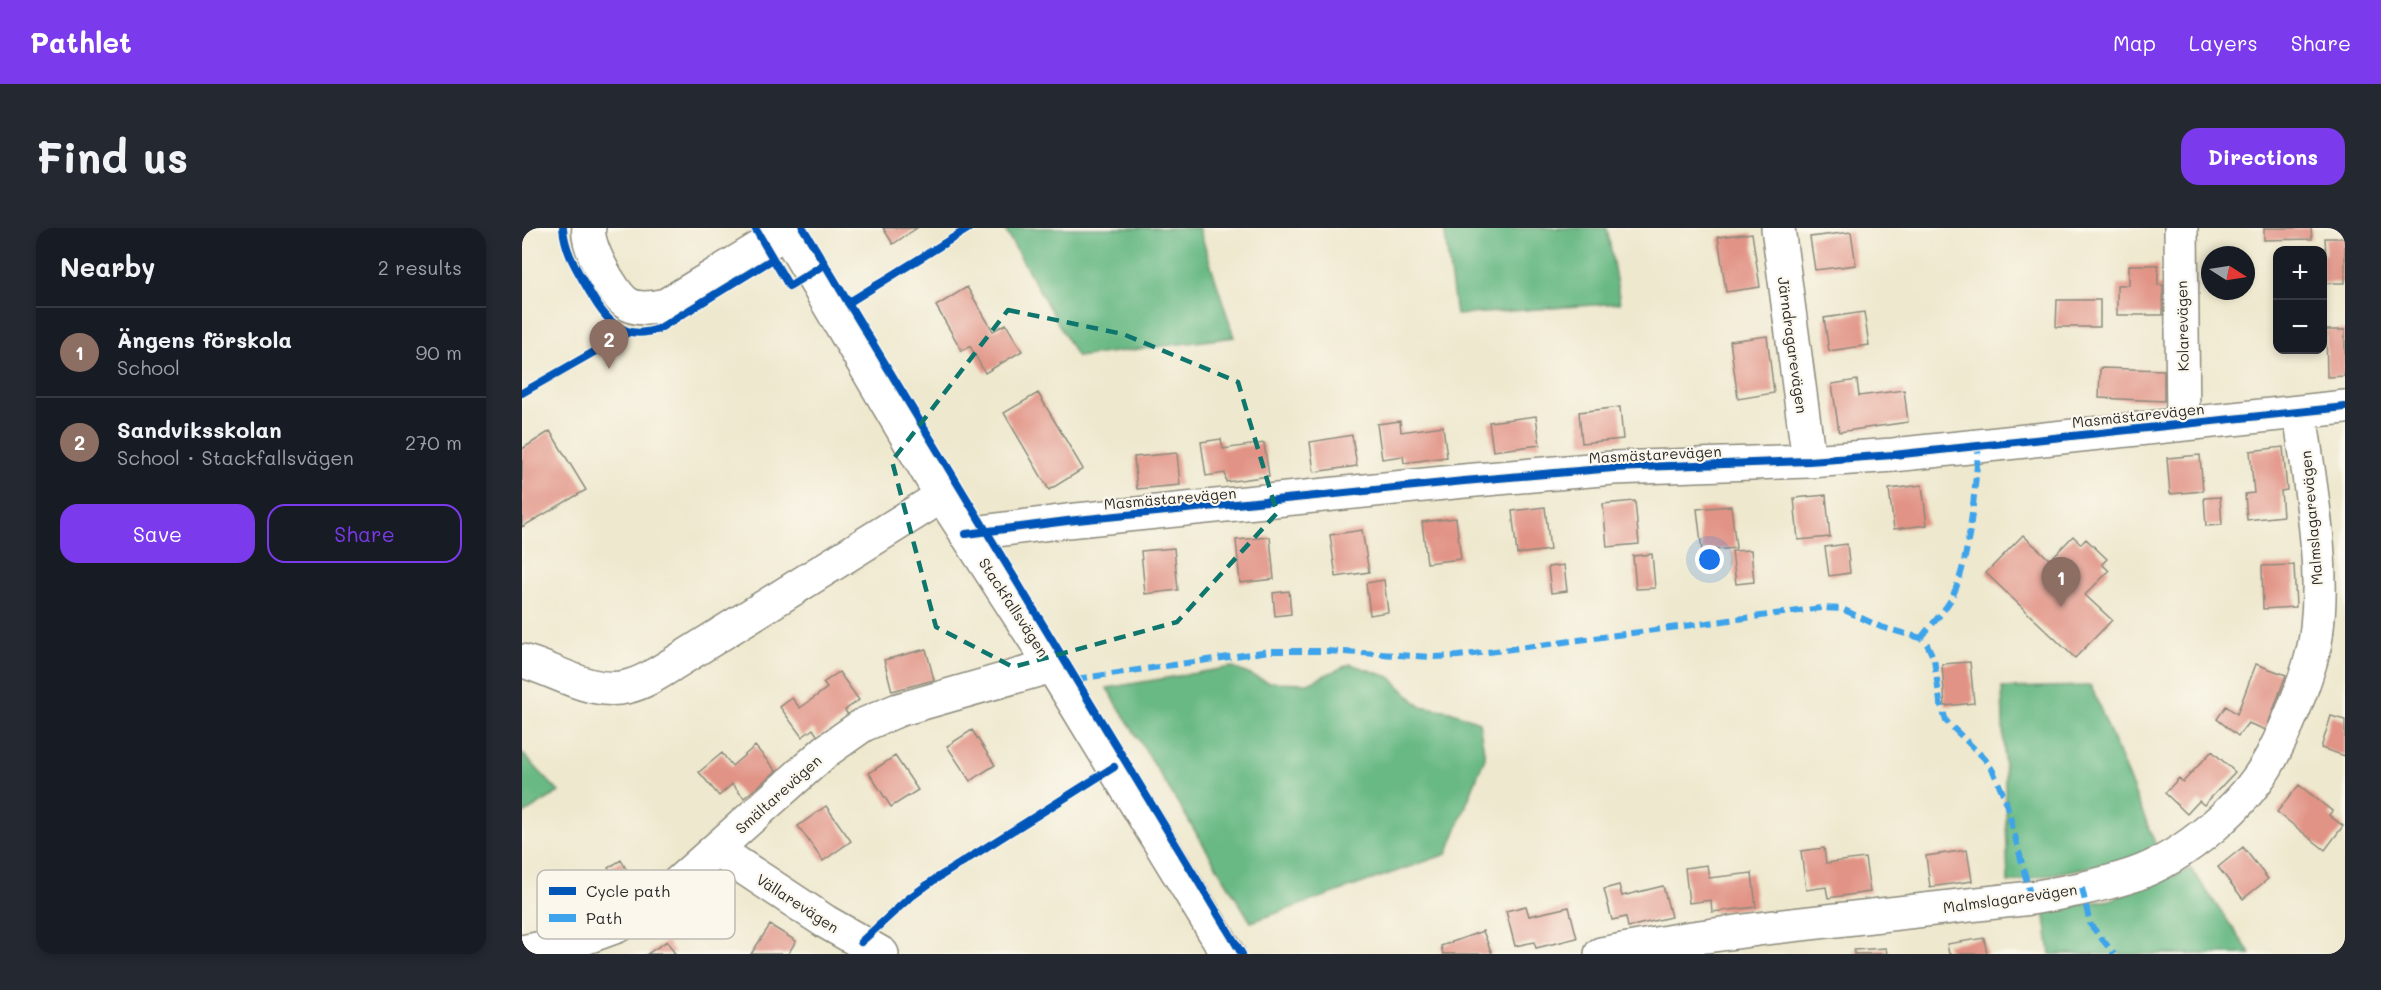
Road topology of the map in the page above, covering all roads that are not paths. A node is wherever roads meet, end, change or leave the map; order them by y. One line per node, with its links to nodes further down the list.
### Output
1 (589, 228): 4 (street)
2 (1778, 228): 8 (street, Järndragarevägen)
3 (2181, 228): 7 (street, Kolarevägen)
4 (785, 230): 9 (street, Stackfallsvägen)
5 (2345, 407): 6 (street, Masmästarevägen)
6 (2300, 412): 7 (street, Masmästarevägen); 19 (street, Malmslagarevägen)
7 (2183, 424): 8 (street, Masmästarevägen)
8 (1809, 461): 10 (street, Masmästarevägen)
9 (942, 496): 10 (street, Stackfallsvägen); 11 (street)
10 (966, 534): 12 (street, Stackfallsvägen)
11 (522, 661)
12 (1052, 666): 13 (street, Smältarevägen); 18 (street, Stackfallsvägen)
13 (717, 850): 14 (street, Smältarevägen); 17 (street, Vällarevägen)
14 (694, 870)
15 (581, 939): 16 (street, Smältarevägen)
16 (522, 952)
17 (882, 954)
18 (1228, 954)
19 (1601, 954)

